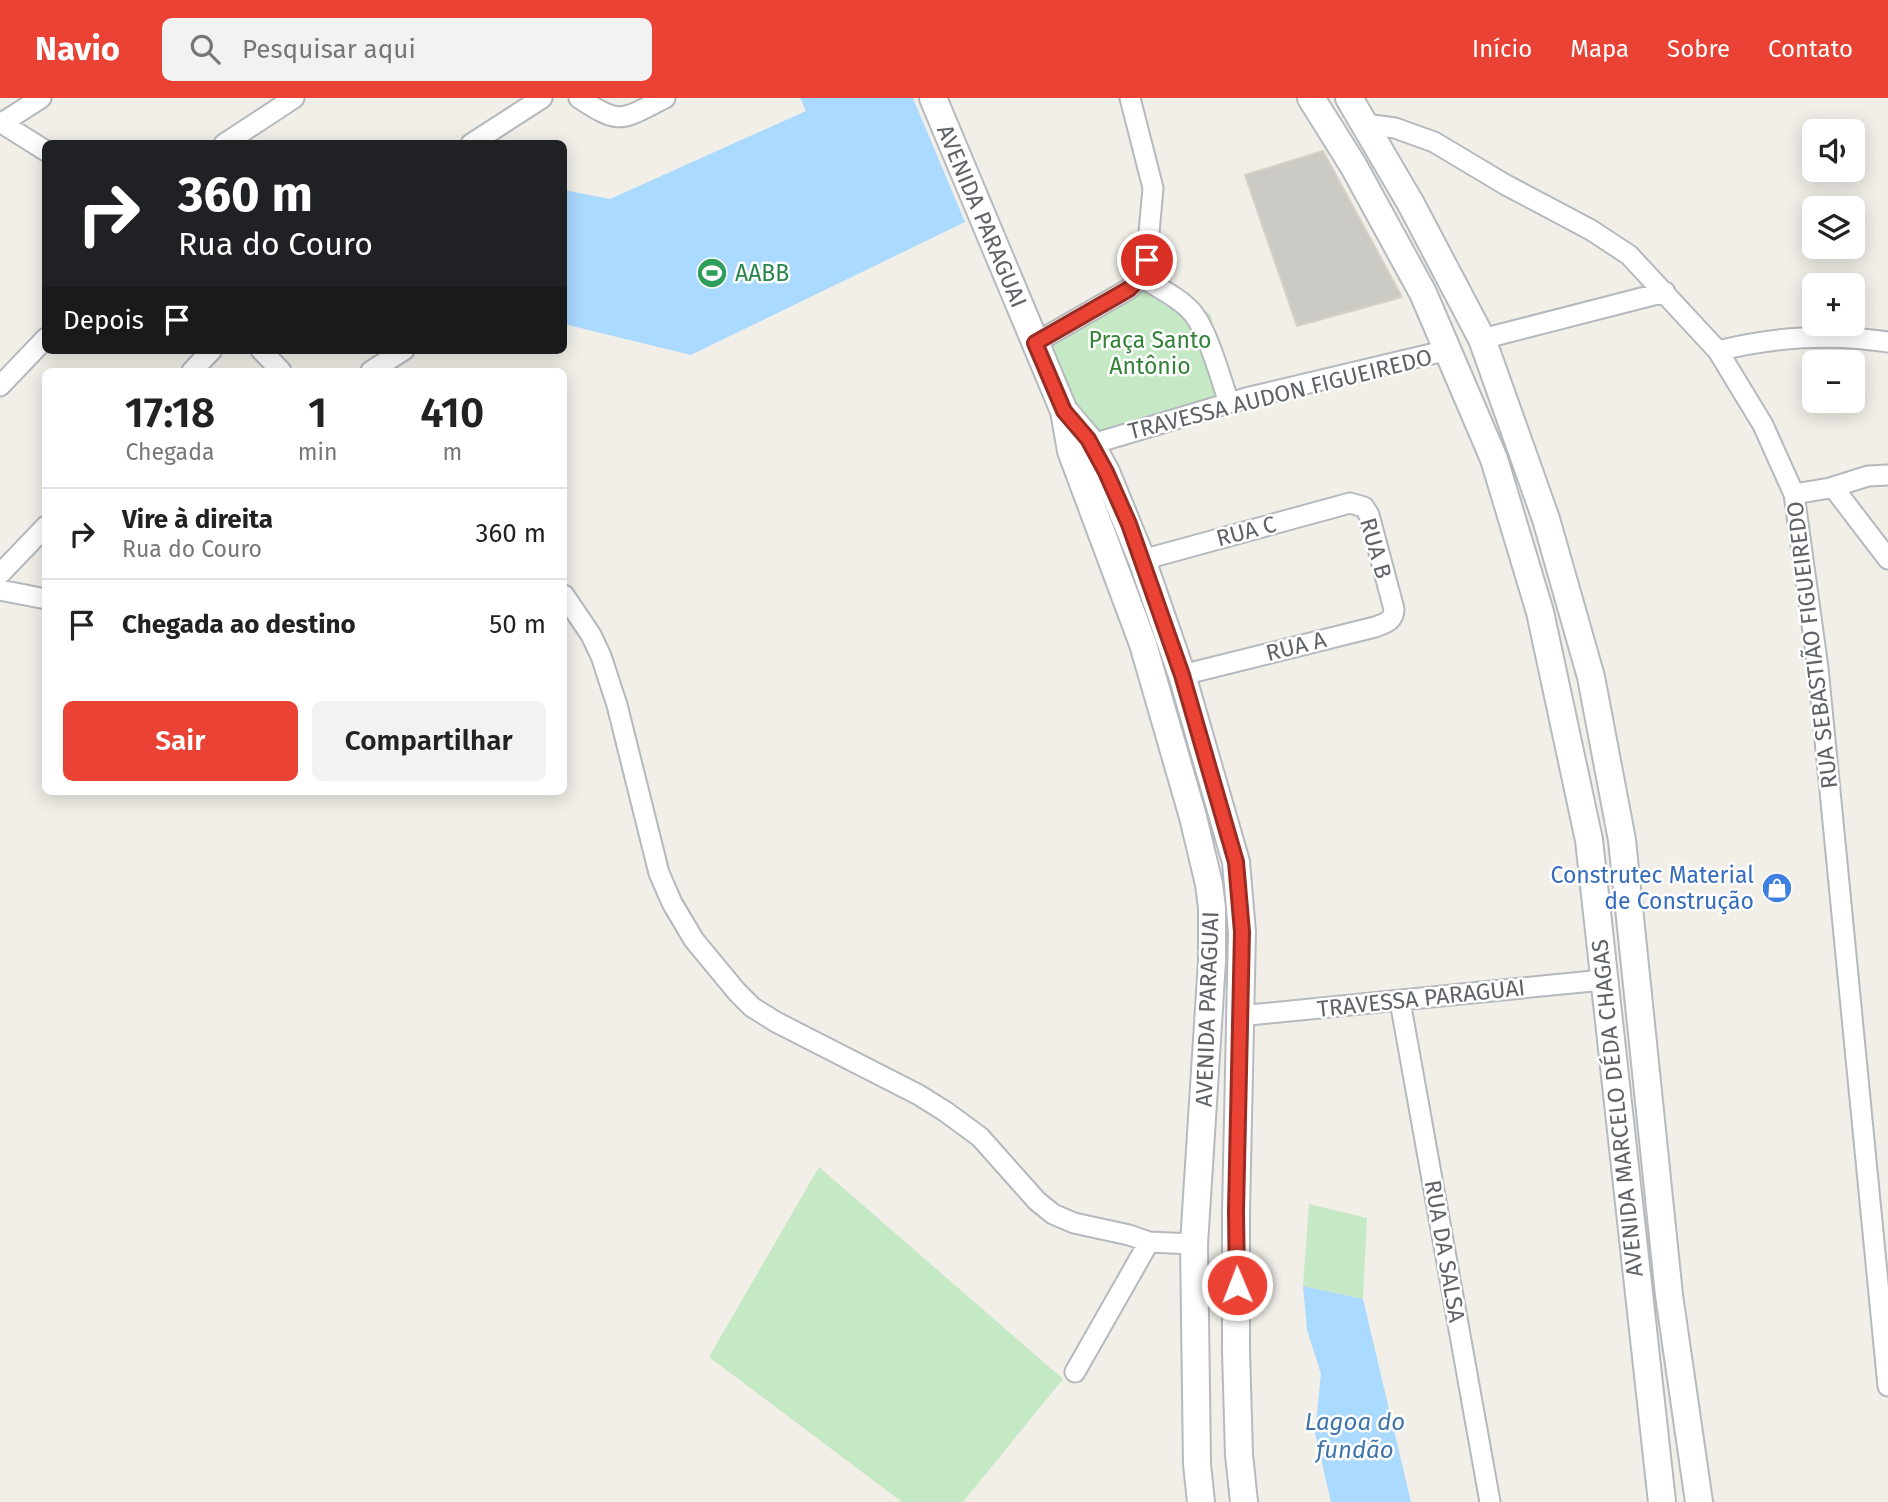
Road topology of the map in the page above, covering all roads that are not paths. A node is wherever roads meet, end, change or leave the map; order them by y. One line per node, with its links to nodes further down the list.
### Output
1 (41, 98): 10 (street)
2 (294, 98): 12 (street)
3 (542, 98): 13 (street)
4 (579, 98): 5 (street)
5 (665, 98)
6 (933, 98): 20 (main road, AVENIDA PARAGUAI)
7 (1130, 98): 15 (street)
8 (1311, 98): 21 (main road, AVENIDA MARCELO DÉDA CHAGAS)
9 (1349, 98): 11 (main road, AVENIDA MARCELO DÉDA CHAGAS)
10 (1, 122): 14 (street)
11 (1364, 124): 16 (street, RUA SEBASTIÃO FIGUEIREDO); 17 (main road, AVENIDA MARCELO DÉDA CHAGAS)
12 (230, 140)
13 (477, 140)
14 (42, 148)
15 (1141, 277): 20 (street); 30 (street)
16 (1665, 292): 17 (street); 22 (street, RUA SEBASTIÃO FIGUEIREDO)
17 (1482, 339): 31 (main road, AVENIDA MARCELO DÉDA CHAGAS)
18 (42, 342): 29 (street)
19 (1888, 342): 22 (street)
20 (1035, 343): 33 (main road, AVENIDA PARAGUAI)
21 (1448, 350): 30 (street, TRAVESSA AUDON FIGUEIREDO); 32 (main road, AVENIDA MARCELO DÉDA CHAGAS)
22 (1718, 351): 38 (street, RUA SEBASTIÃO FIGUEIREDO)
23 (208, 354): 26 (street)
24 (265, 354): 27 (street)
25 (398, 354): 28 (street)
26 (195, 368)
27 (278, 368)
28 (376, 368)
29 (0, 386)
30 (1229, 403): 33 (street, TRAVESSA AUDON FIGUEIREDO)
31 (1513, 419): 32 (main road); 34 (main road, AVENIDA MARCELO DÉDA CHAGAS)
32 (1482, 429): 35 (main road, AVENIDA MARCELO DÉDA CHAGAS)
33 (1081, 447): 42 (main road, AVENIDA PARAGUAI); 57 (main road, AVENIDA PARAGUAI)
34 (1522, 448): 35 (main road); 52 (main road, AVENIDA MARCELO DÉDA CHAGAS)
35 (1494, 459): 49 (main road, AVENIDA MARCELO DÉDA CHAGAS)
36 (1888, 475): 37 (street)
37 (1830, 488): 38 (street); 41 (street)
38 (1794, 494): 59 (street, RUA SEBASTIÃO FIGUEIREDO)
39 (1350, 503): 42 (street, RUA C); 47 (street, RUA B)
40 (42, 530): 43 (street)
41 (1888, 559)
42 (1142, 560): 48 (main road, AVENIDA PARAGUAI)
43 (0, 574)
44 (0, 590): 45 (street)
45 (42, 598)
46 (567, 599): 56 (street)
47 (1392, 602): 48 (street, RUA A)
48 (1182, 675): 51 (main road, AVENIDA PARAGUAI)
49 (1602, 980): 50 (street, TRAVESSA PARAGUAI); 53 (main road, AVENIDA MARCELO DÉDA CHAGAS)
50 (1401, 1001): 51 (street, TRAVESSA PARAGUAI); 62 (street, RUA DA SALSA)
51 (1239, 1016): 61 (main road, AVENIDA PARAGUAI)
52 (1643, 1052): 53 (main road); 54 (main road, AVENIDA MARCELO DÉDA CHAGAS)
53 (1611, 1057): 55 (main road, AVENIDA MARCELO DÉDA CHAGAS)
54 (1648, 1092): 55 (main road); 64 (main road, AVENIDA MARCELO DÉDA CHAGAS)
55 (1615, 1095): 63 (main road, AVENIDA MARCELO DÉDA CHAGAS)
56 (1149, 1242): 57 (street); 58 (street)
57 (1194, 1244): 60 (main road, AVENIDA PARAGUAI)
58 (1075, 1372)
59 (1888, 1386)
60 (1201, 1502)
61 (1244, 1502)
62 (1490, 1502)
63 (1662, 1502)
64 (1699, 1502)

